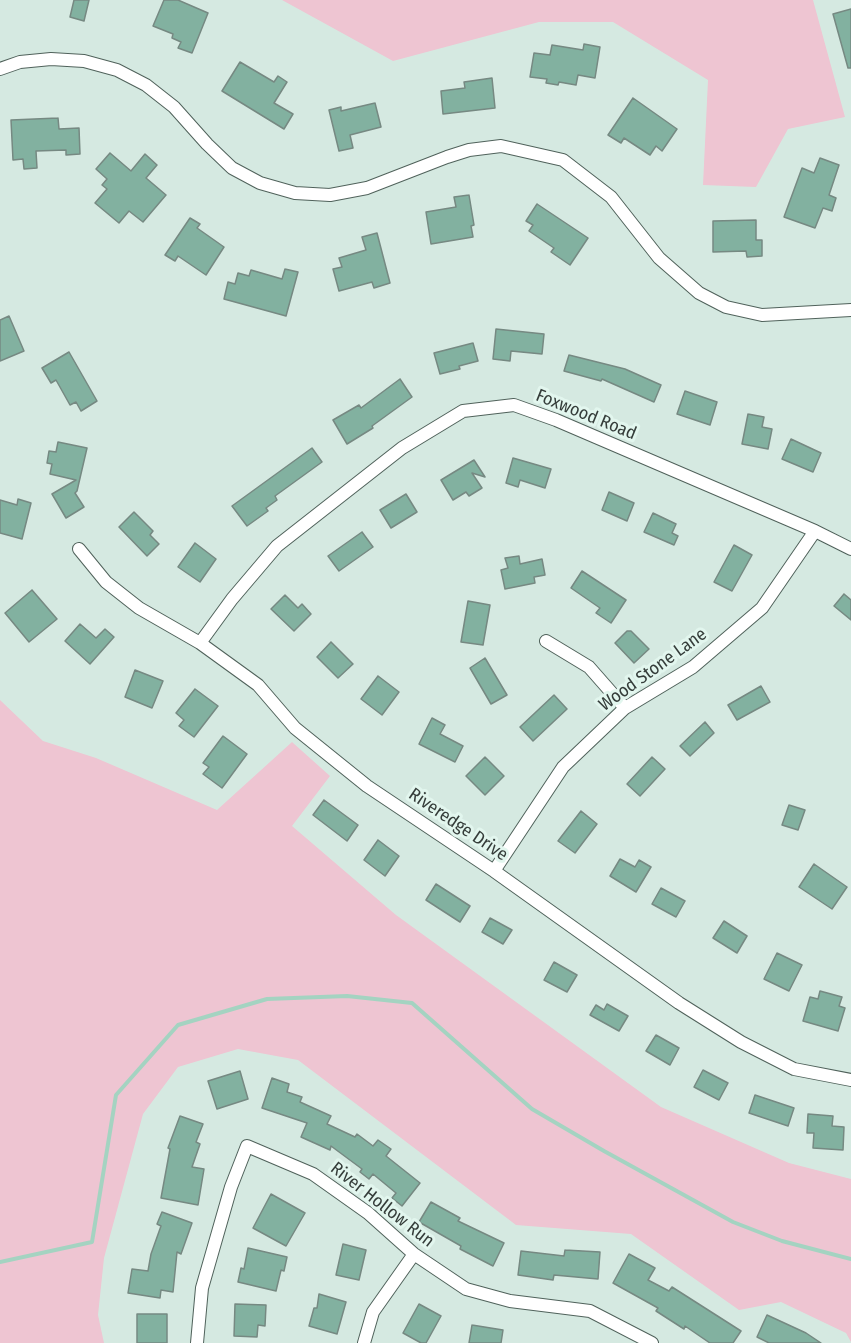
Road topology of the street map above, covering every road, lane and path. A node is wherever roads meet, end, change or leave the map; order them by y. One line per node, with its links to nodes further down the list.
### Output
1 (0, 69): 2 (street)
2 (851, 310)
3 (815, 531): 5 (street, Foxwood Road); 7 (street, Foxwood Road); 8 (street, Wood Stone Lane)
4 (79, 549): 7 (street, Riveredge Drive)
5 (851, 549)
6 (546, 641): 8 (street)
7 (200, 643): 9 (street, Riveredge Drive)
8 (625, 708): 9 (street, Wood Stone Lane)
9 (494, 871): 10 (street, Riveredge Drive)
10 (851, 1080)
11 (414, 1254): 12 (street, River Hollow Run); 13 (street); 14 (street, River Hollow Run)
12 (197, 1343)
13 (364, 1343)
14 (652, 1343)

